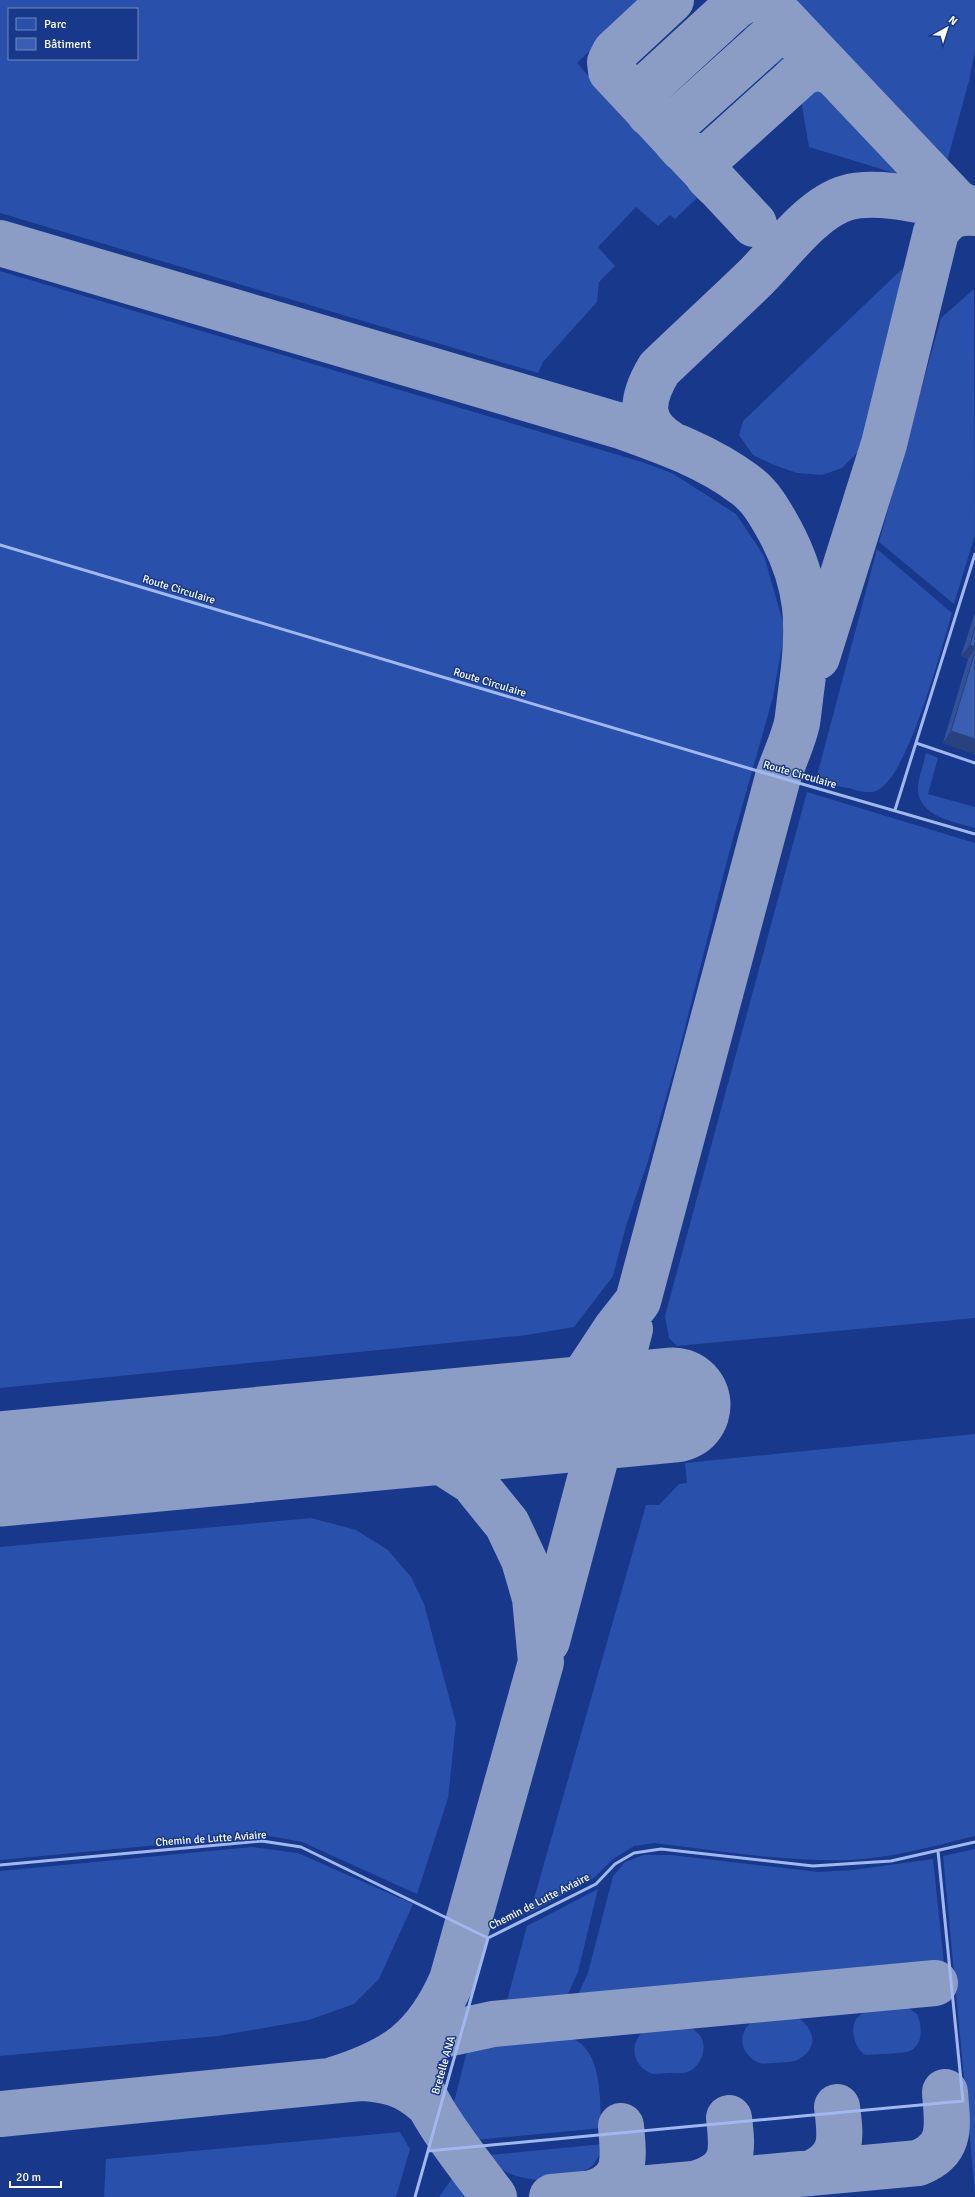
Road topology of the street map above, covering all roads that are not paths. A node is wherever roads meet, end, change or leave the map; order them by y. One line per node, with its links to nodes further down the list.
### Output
1 (0, 545): 5 (lane, Route Circulaire)
2 (975, 554): 3 (lane)
3 (916, 743): 4 (lane); 5 (lane)
4 (975, 763)
5 (895, 810): 6 (lane, Route Circulaire)
6 (975, 834)
7 (975, 1842): 8 (lane, Chemin de Lutte Aviaire)
8 (938, 1851): 10 (lane, Chemin de Lutte Aviaire); 11 (lane)
9 (0, 1865): 10 (lane, Chemin de Lutte Aviaire)
10 (488, 1938): 11 (lane, Bretelle ANA)
11 (428, 2151): 12 (lane, Bretelle ANA)
12 (416, 2197)

